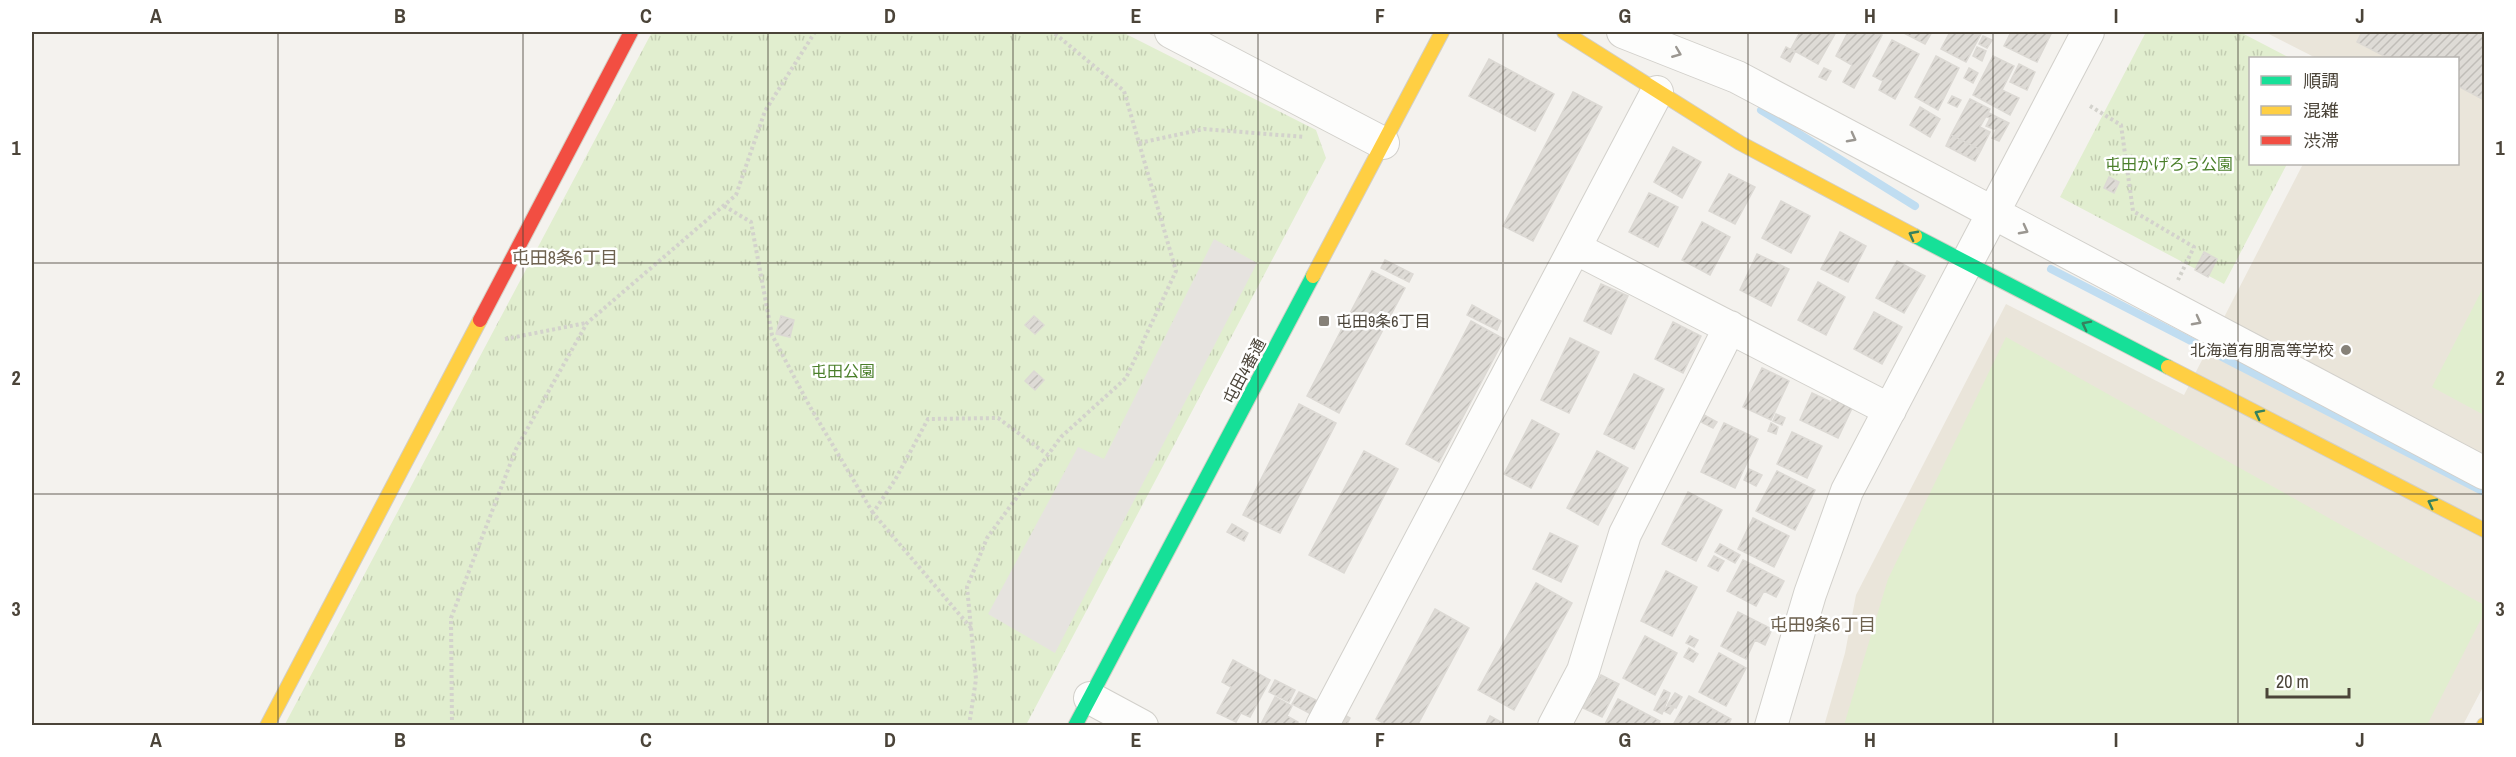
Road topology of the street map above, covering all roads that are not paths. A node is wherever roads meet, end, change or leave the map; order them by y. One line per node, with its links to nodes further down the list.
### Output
1 (631, 32): 17 (street)
2 (1171, 32): 8 (street)
3 (1442, 32): 8 (street, 屯田4番通)
4 (1564, 32): 7 (street)
5 (1623, 32): 9 (street, one-way to 9)
6 (2088, 32): 9 (street)
7 (1657, 92): 10 (street); 11 (street, one-way to 7)
8 (1383, 143): 16 (street, 屯田4番通)
9 (1993, 213): 11 (street); 14 (street, one-way to 14)
10 (1575, 248): 12 (street); 20 (street)
11 (1967, 264): 13 (street); 15 (street, one-way to 11)
12 (1730, 327): 13 (street); 21 (street)
13 (1890, 410): 22 (street)
14 (2484, 473)
15 (2484, 530)
16 (1090, 698): 18 (street, 屯田4番通); 19 (street)
17 (267, 726)
18 (1075, 726)
19 (1142, 726)
20 (1322, 726)
21 (1554, 726)
22 (1772, 726)

